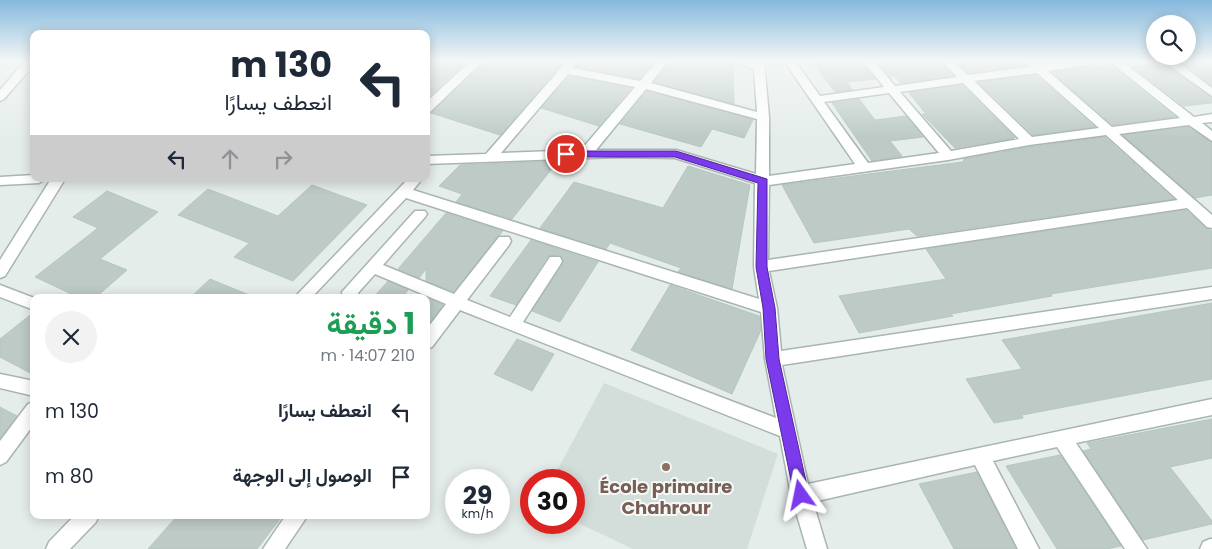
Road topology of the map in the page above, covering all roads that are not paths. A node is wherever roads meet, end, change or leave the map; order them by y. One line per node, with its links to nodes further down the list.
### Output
1 (10, 87): 14 (street)
2 (450, 87): 16 (street)
3 (550, 87): 24 (street)
4 (644, 87): 23 (street)
5 (651, 87): 17 (street)
6 (761, 87): 17 (street)
7 (807, 87): 15 (street)
8 (891, 87): 13 (street)
9 (910, 87): 13 (street)
10 (974, 87): 22 (street)
11 (1060, 87): 20 (street)
12 (1148, 87): 19 (street)
13 (893, 89): 15 (street); 25 (street)
14 (0, 98)
15 (816, 100): 27 (street)
16 (430, 106)
17 (763, 116): 30 (street)
18 (1212, 118): 19 (street)
19 (1193, 122): 20 (street); 21 (street)
20 (1110, 131): 22 (street); 34 (street)
21 (1212, 137)
22 (1029, 141): 25 (street)
23 (585, 154): 24 (street); 30 (street)
24 (491, 156): 26 (street)
25 (948, 156): 27 (street)
26 (430, 163)
27 (864, 167): 30 (street)
28 (30, 179): 29 (street)
29 (0, 181)
30 (763, 181): 40 (street)
31 (56, 182): 41 (street)
32 (413, 182): 33 (street)
33 (403, 192): 44 (street); 48 (street)
34 (1190, 203): 36 (street); 40 (street)
35 (420, 214): 39 (street)
36 (1212, 223)
37 (504, 241): 47 (street)
38 (555, 262): 49 (street)
39 (372, 267): 45 (street); 47 (street)
40 (761, 267): 48 (street)
41 (0, 272)
42 (0, 291): 46 (street)
43 (1212, 293): 51 (street)
44 (305, 294)
45 (350, 294)
46 (30, 302)
47 (457, 302): 49 (street); 50 (street)
48 (769, 308): 51 (street)
49 (513, 325): 56 (street)
50 (430, 337)
51 (773, 359): 56 (street)
52 (0, 381): 53 (street)
53 (30, 388)
54 (1212, 407): 57 (street)
55 (30, 415): 59 (street)
56 (788, 431): 60 (street)
57 (1062, 439): 58 (street); 67 (street)
58 (980, 455): 60 (street); 66 (street)
59 (0, 456)
60 (801, 495): 65 (street)
61 (85, 519): 63 (street)
62 (295, 519): 64 (street)
63 (56, 549)
64 (273, 549)
65 (817, 549)
66 (1029, 549)
67 (1137, 549)

